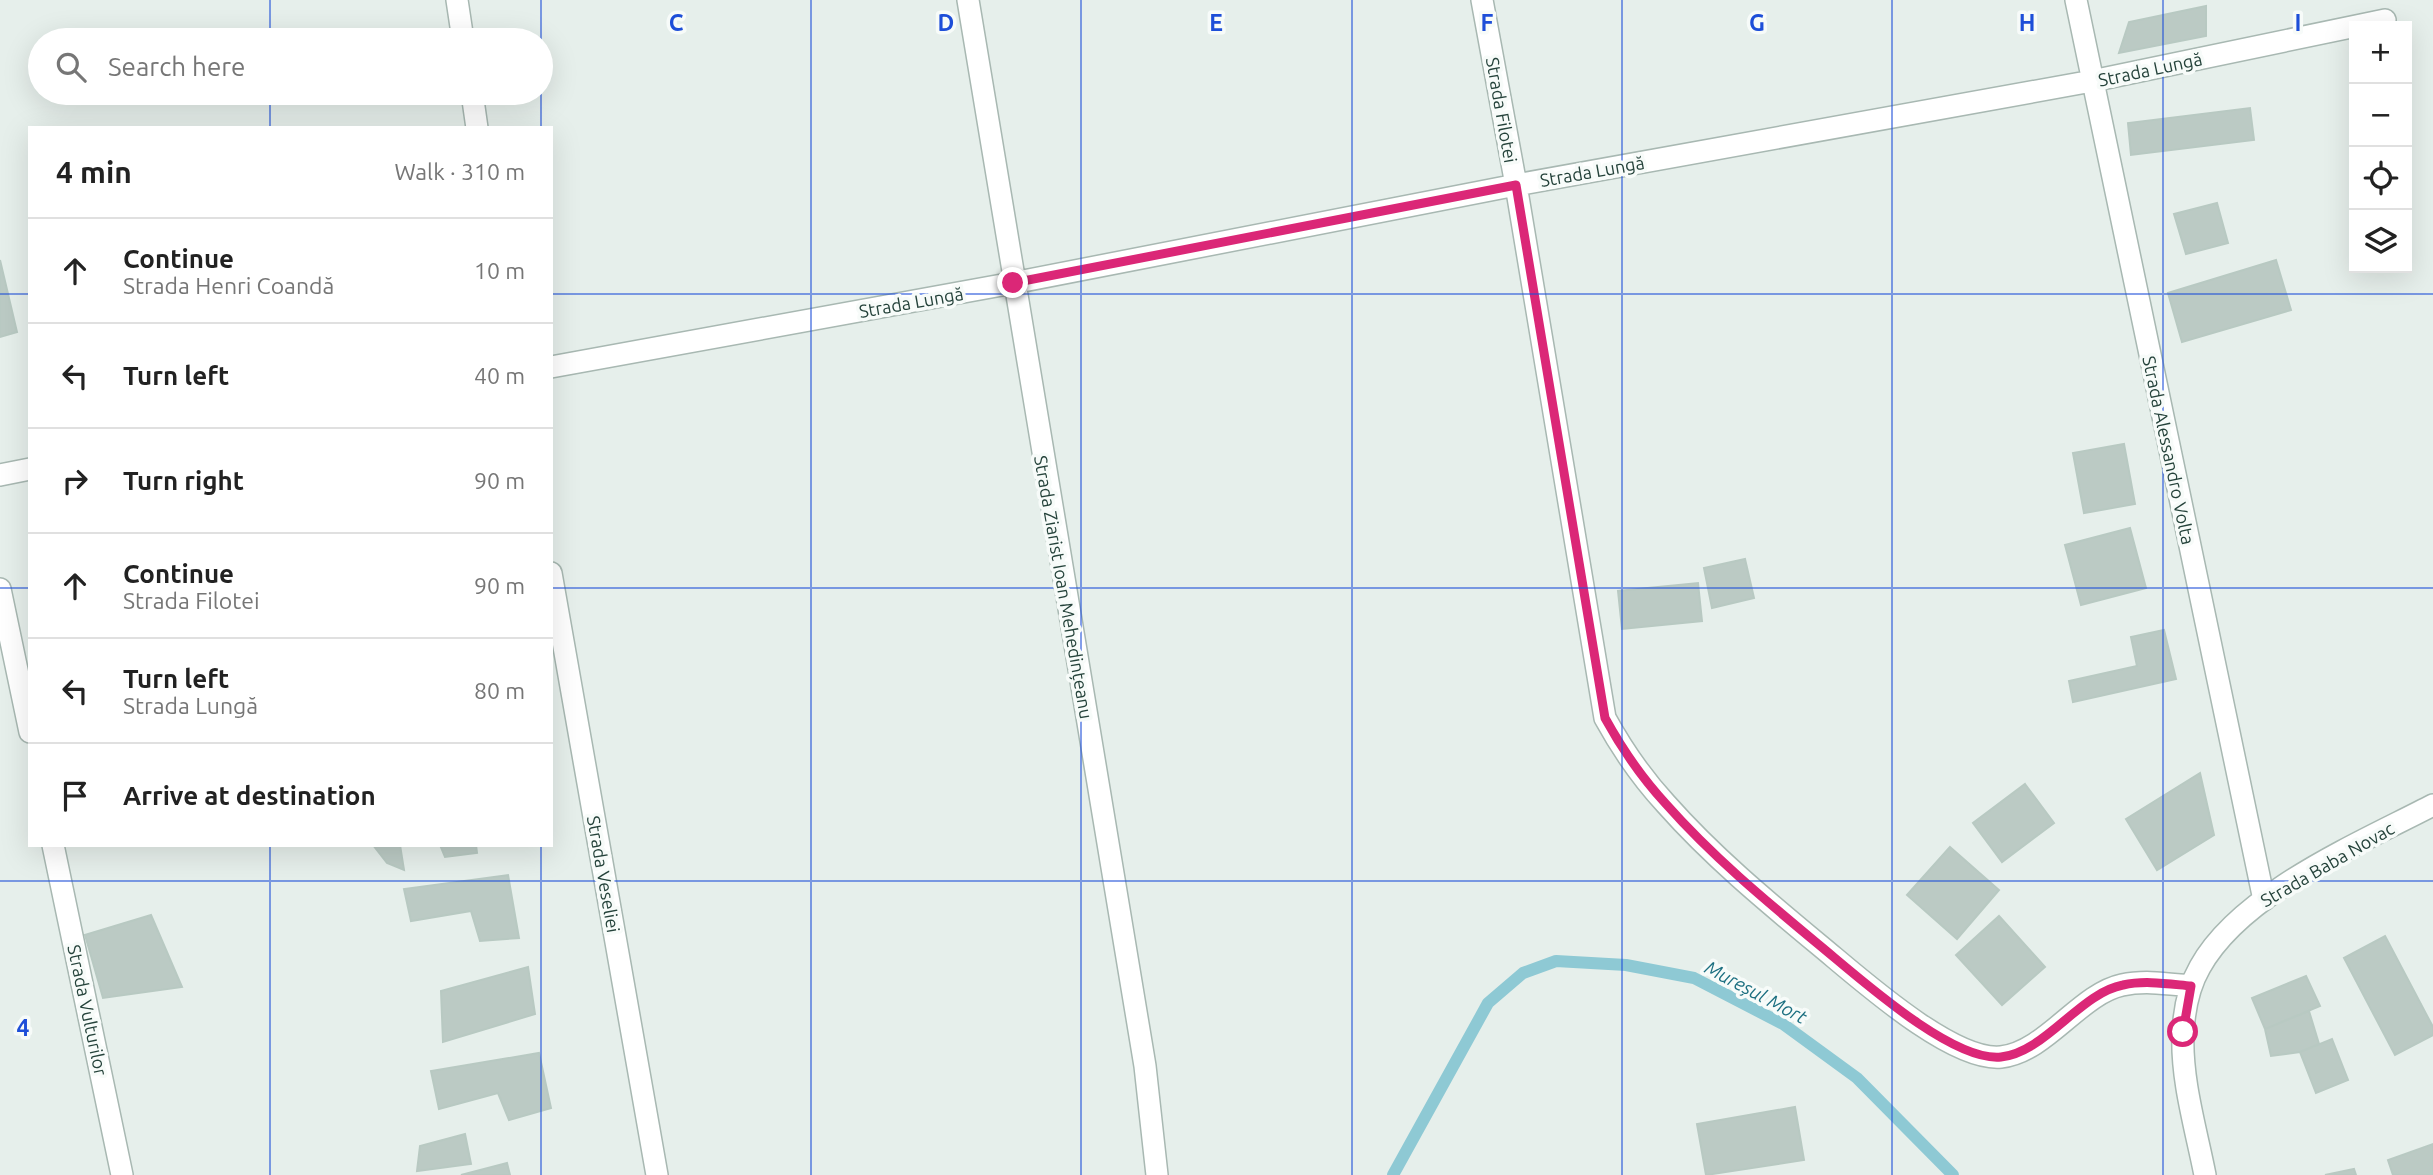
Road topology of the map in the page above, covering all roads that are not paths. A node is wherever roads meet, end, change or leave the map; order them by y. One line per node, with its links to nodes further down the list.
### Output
1 (457, 0): 6 (street)
2 (968, 0): 11 (street, Strada Ziarist Ioan Mehedințeanu)
3 (1482, 0): 10 (street, Strada Filotei)
4 (2076, 0): 7 (street, Strada Alessandro Volta)
5 (2385, 20): 7 (street, Strada Lungă)
6 (461, 28)
7 (2092, 81): 10 (street, Strada Lungă); 20 (street, Strada Alessandro Volta)
8 (474, 105): 9 (street)
9 (477, 126)
10 (1516, 185): 11 (street, Strada Lungă); 21 (street, Strada Filotei)
11 (1013, 283): 12 (street, Strada Lungă); 24 (street, Strada Ziarist Ioan Mehedințeanu)
12 (553, 367)
13 (28, 469): 14 (street)
14 (0, 475)
15 (553, 584): 23 (street, Strada Veseliei)
16 (0, 589): 17 (street)
17 (28, 722)
18 (2433, 805): 20 (street, Strada Baba Novac)
19 (53, 847): 22 (street, Strada Vulturilor)
20 (2263, 900): 21 (street, Strada Baba Novac)
21 (2191, 986): 25 (street, Strada Baba Novac)
22 (122, 1175)
23 (657, 1175)
24 (1157, 1175)
25 (2205, 1175)

